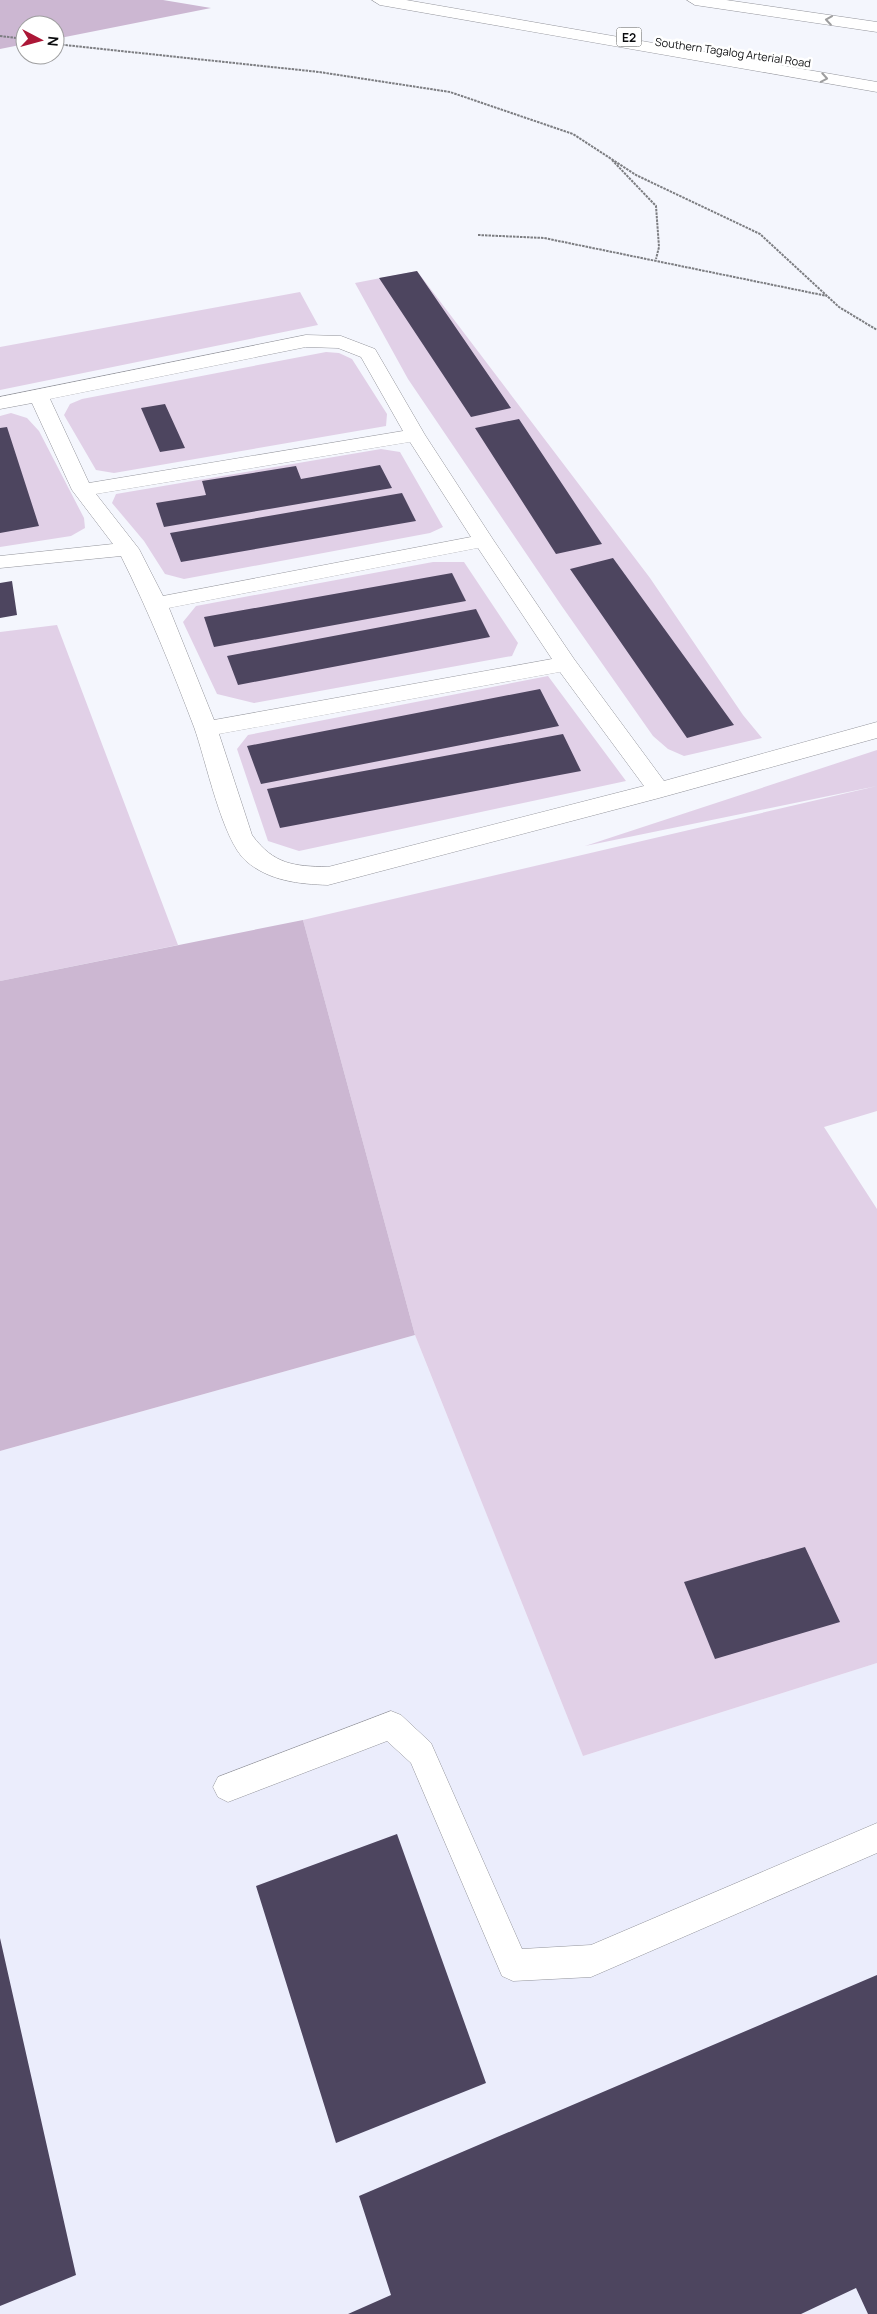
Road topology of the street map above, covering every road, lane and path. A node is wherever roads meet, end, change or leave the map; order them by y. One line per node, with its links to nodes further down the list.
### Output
1 (381, 0): 9 (main road, Southern Tagalog Arterial Road / E2); 10 (main road, one-way to 10)
2 (695, 0): 5 (main road, one-way to 2)
3 (775, 0): 4 (main road)
4 (849, 8)
5 (877, 27)
6 (0, 36): 7 (path)
7 (15, 38)
8 (65, 45): 11 (path)
9 (877, 74)
10 (877, 87)
11 (608, 156): 13 (path); 14 (path)
12 (478, 235): 13 (path)
13 (656, 259): 14 (path)
14 (827, 296): 15 (path)
15 (877, 330)
16 (39, 396): 17 (main road); 18 (main road); 19 (main road)
17 (0, 403)
18 (414, 435): 19 (main road); 20 (main road)
19 (82, 490): 21 (main road)
20 (484, 541): 23 (main road); 24 (main road)
21 (128, 549): 22 (main road); 23 (main road)
22 (0, 562)
23 (156, 604): 25 (main road)
24 (566, 664): 25 (main road); 27 (main road)
25 (206, 729): 27 (main road)
26 (877, 730): 27 (main road)
27 (659, 790)
28 (228, 1787): 29 (lane)
29 (877, 1838)

